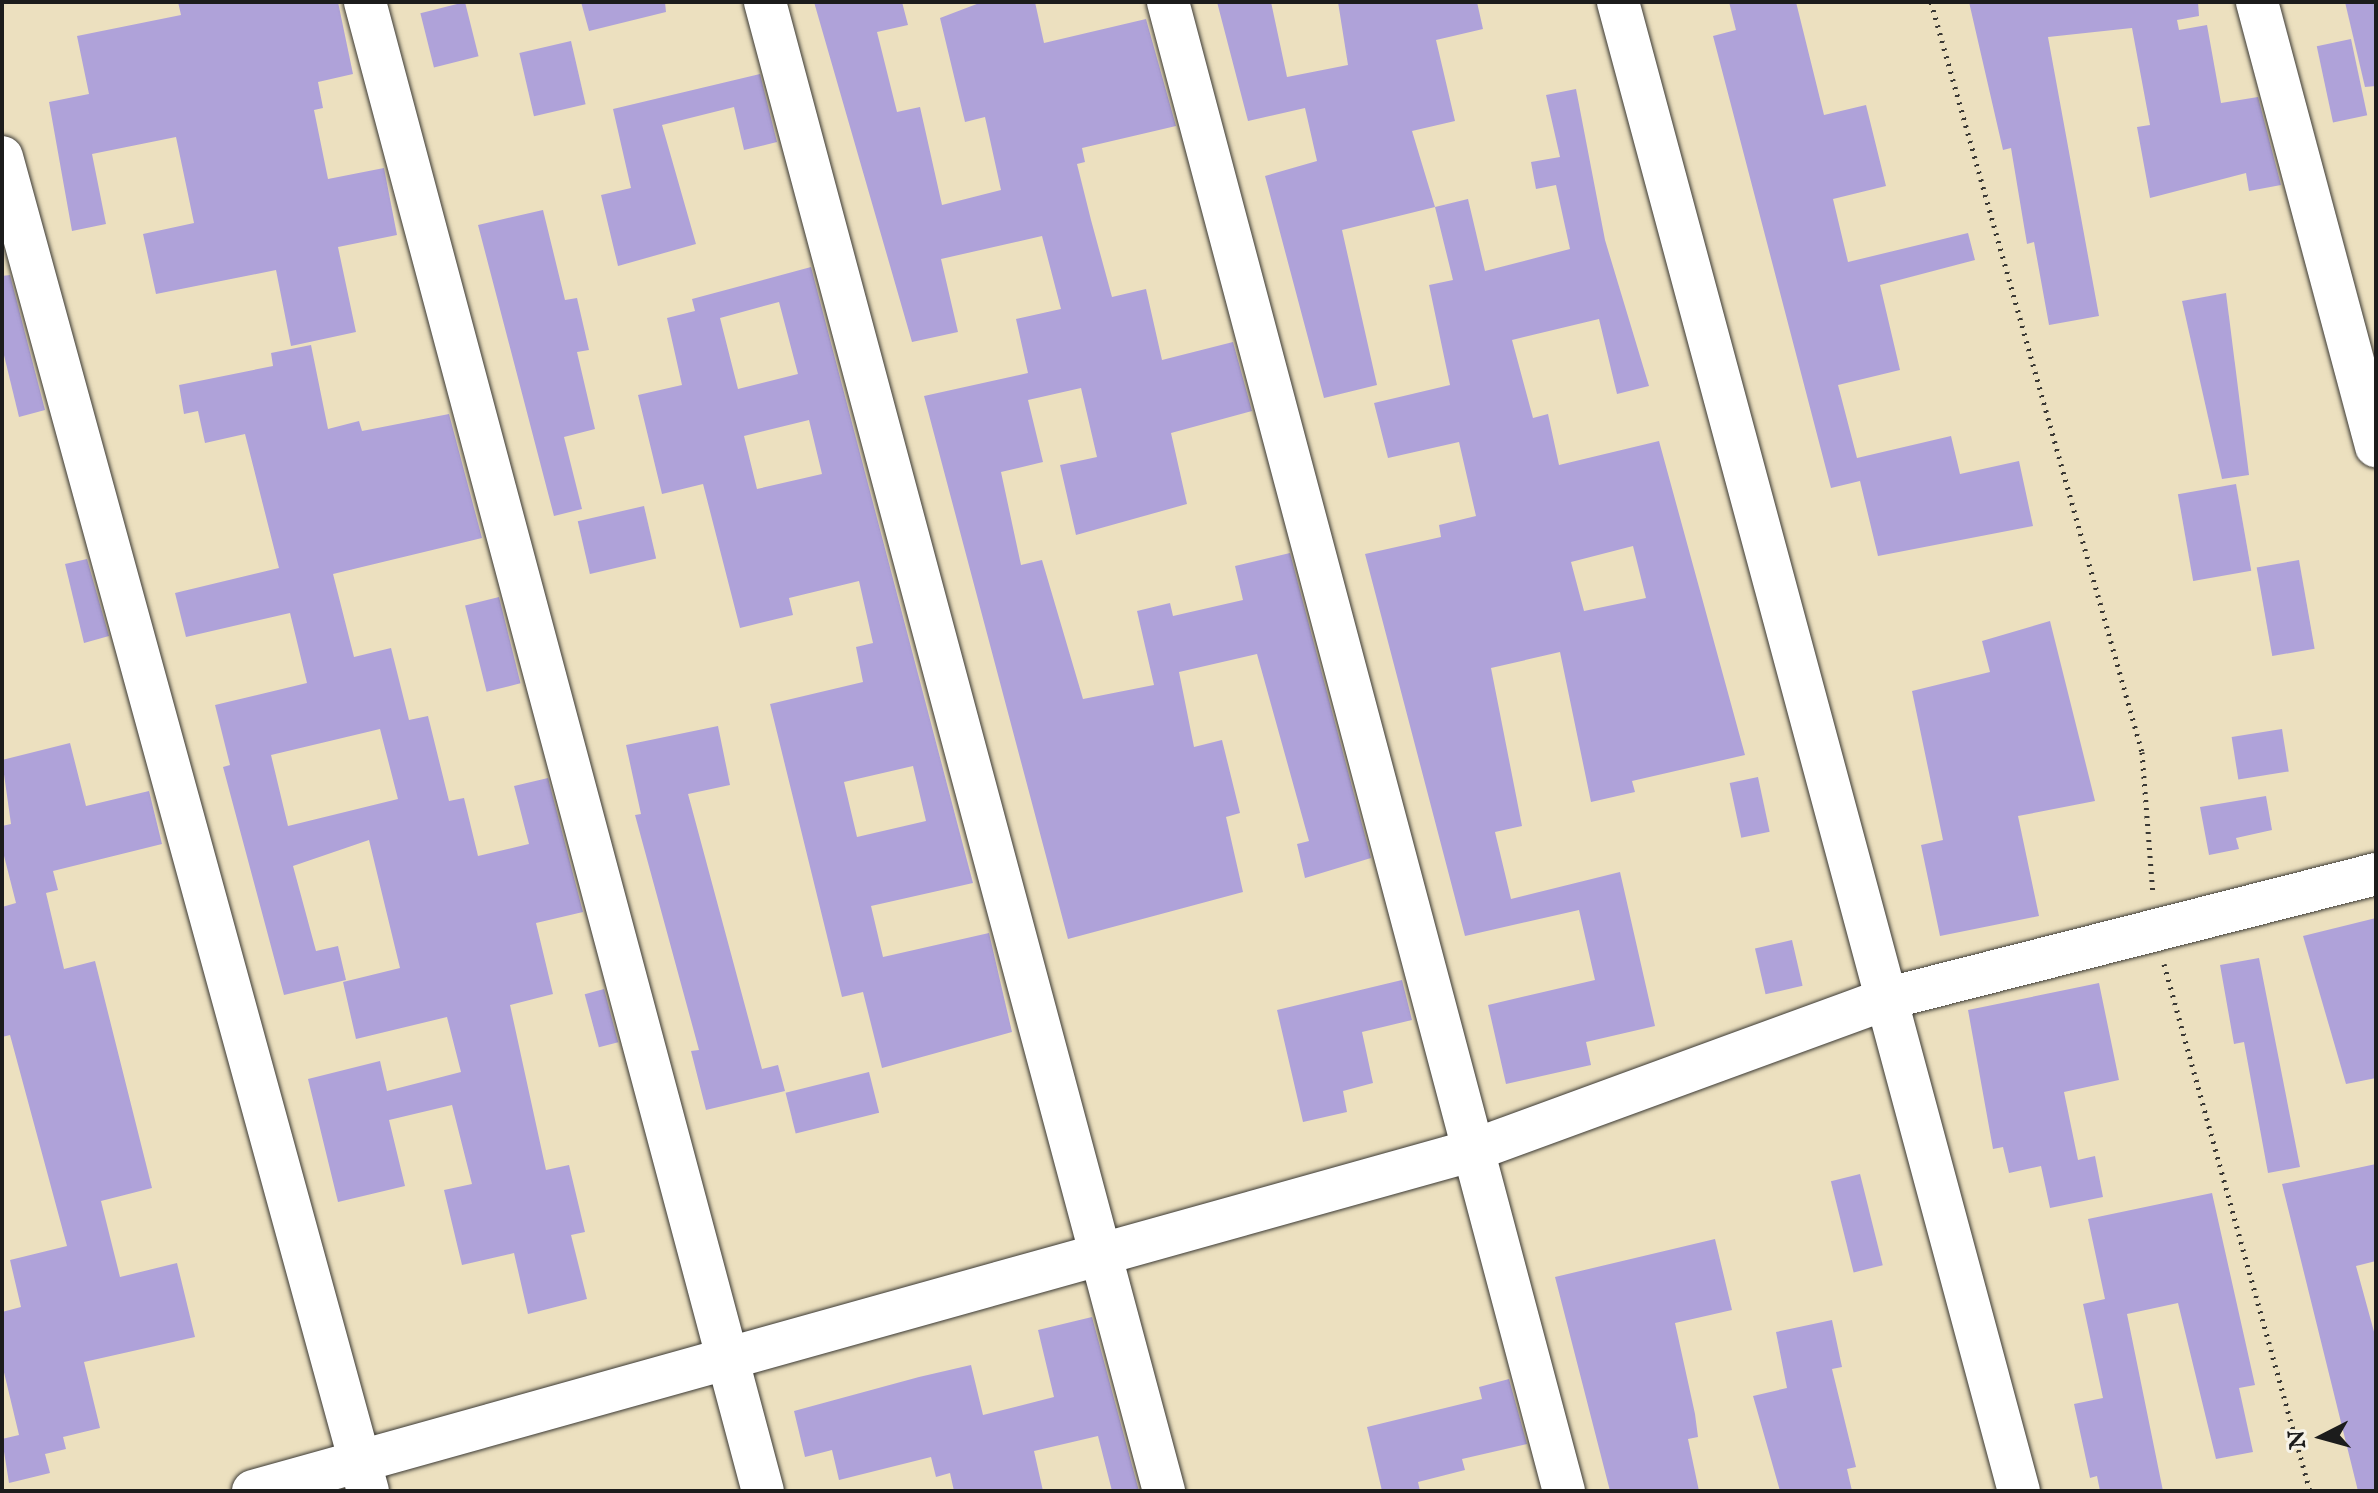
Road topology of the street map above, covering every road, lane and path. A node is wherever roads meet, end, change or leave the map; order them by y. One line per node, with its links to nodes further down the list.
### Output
1 (365, 2): 14 (street)
2 (765, 2): 13 (street)
3 (1168, 2): 12 (street)
4 (1618, 2): 11 (street)
5 (1931, 2): 10 (path)
6 (2257, 2): 8 (street)
7 (2, 157): 15 (street)
8 (2376, 446)
9 (2376, 874): 10 (street)
10 (2156, 934): 11 (street); 21 (path)
11 (1889, 998): 12 (street); 20 (street)
12 (1471, 1151): 13 (street); 19 (street)
13 (1098, 1255): 14 (street); 18 (street)
14 (727, 1358): 15 (street); 17 (street)
15 (364, 1476): 16 (street)
16 (253, 1491)
17 (763, 1491)
18 (1164, 1491)
19 (1564, 1491)
20 (2019, 1491)
21 (2310, 1491)

